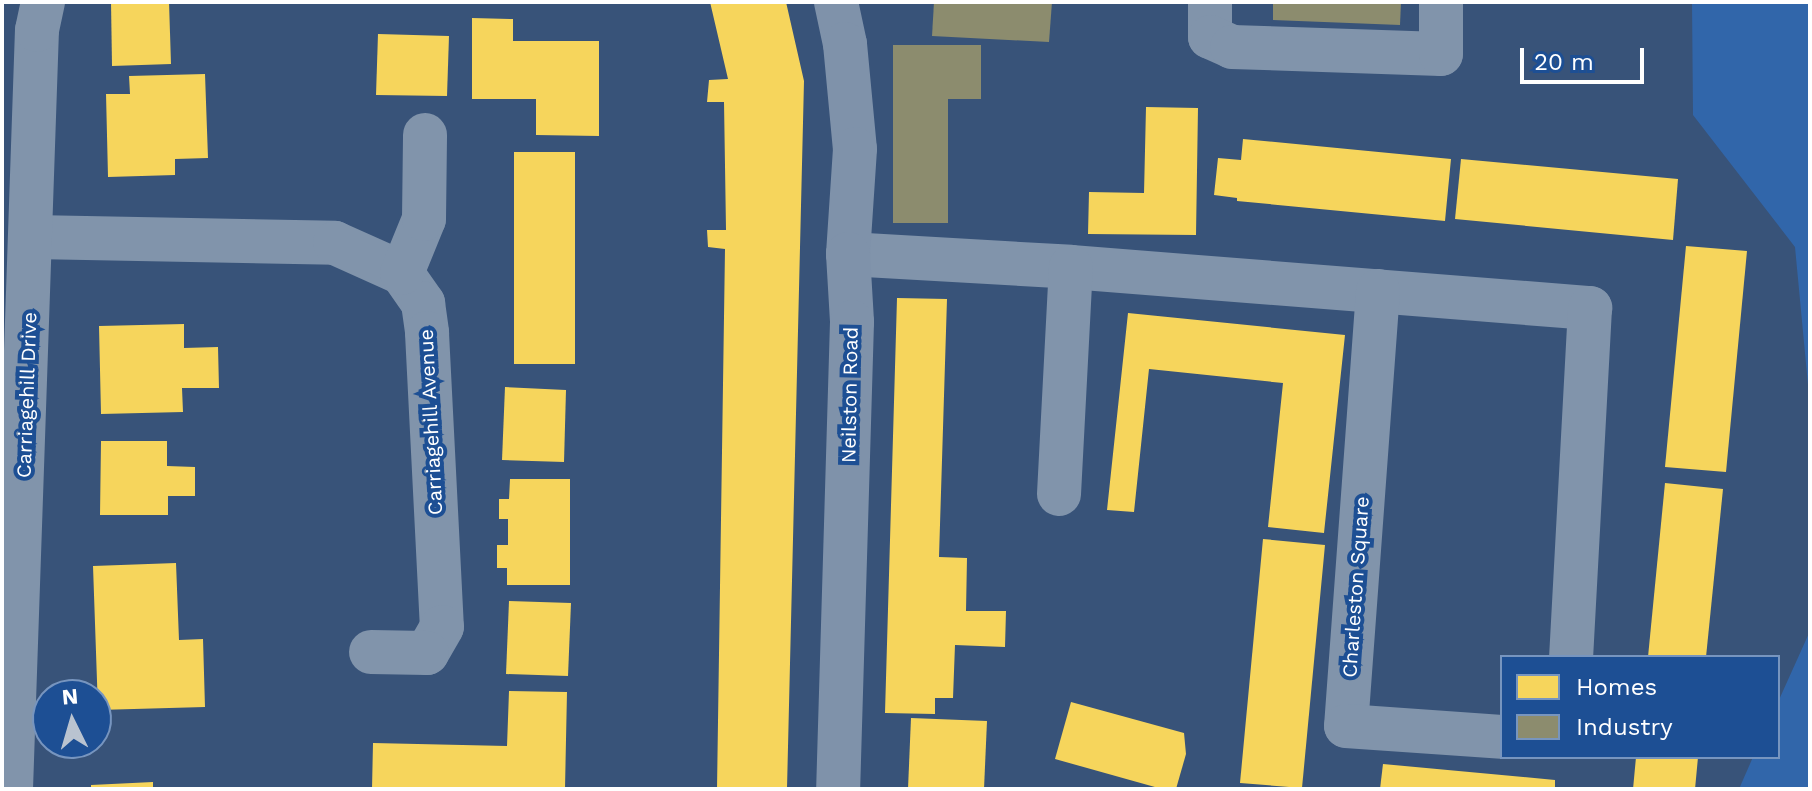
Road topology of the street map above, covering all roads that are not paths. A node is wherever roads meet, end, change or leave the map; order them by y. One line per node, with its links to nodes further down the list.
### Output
1 (43, 2): 6 (street, Carriagehill Drive)
2 (836, 2): 7 (main road, Neilston Road)
3 (1210, 2): 4 (street)
4 (1441, 2)
5 (425, 135): 9 (street)
6 (33, 237): 9 (street); 11 (street, Carriagehill Drive)
7 (848, 254): 8 (street); 17 (main road, Neilston Road)
8 (1071, 267): 10 (street); 12 (street)
9 (402, 273): 13 (street, Carriagehill Avenue)
10 (1378, 291): 14 (street); 15 (street, Charleston Square)
11 (12, 489): 16 (street, Carriagehill Drive)
12 (1059, 494)
13 (371, 652)
14 (1571, 655)
15 (1500, 737)
16 (11, 789)
17 (838, 789)

